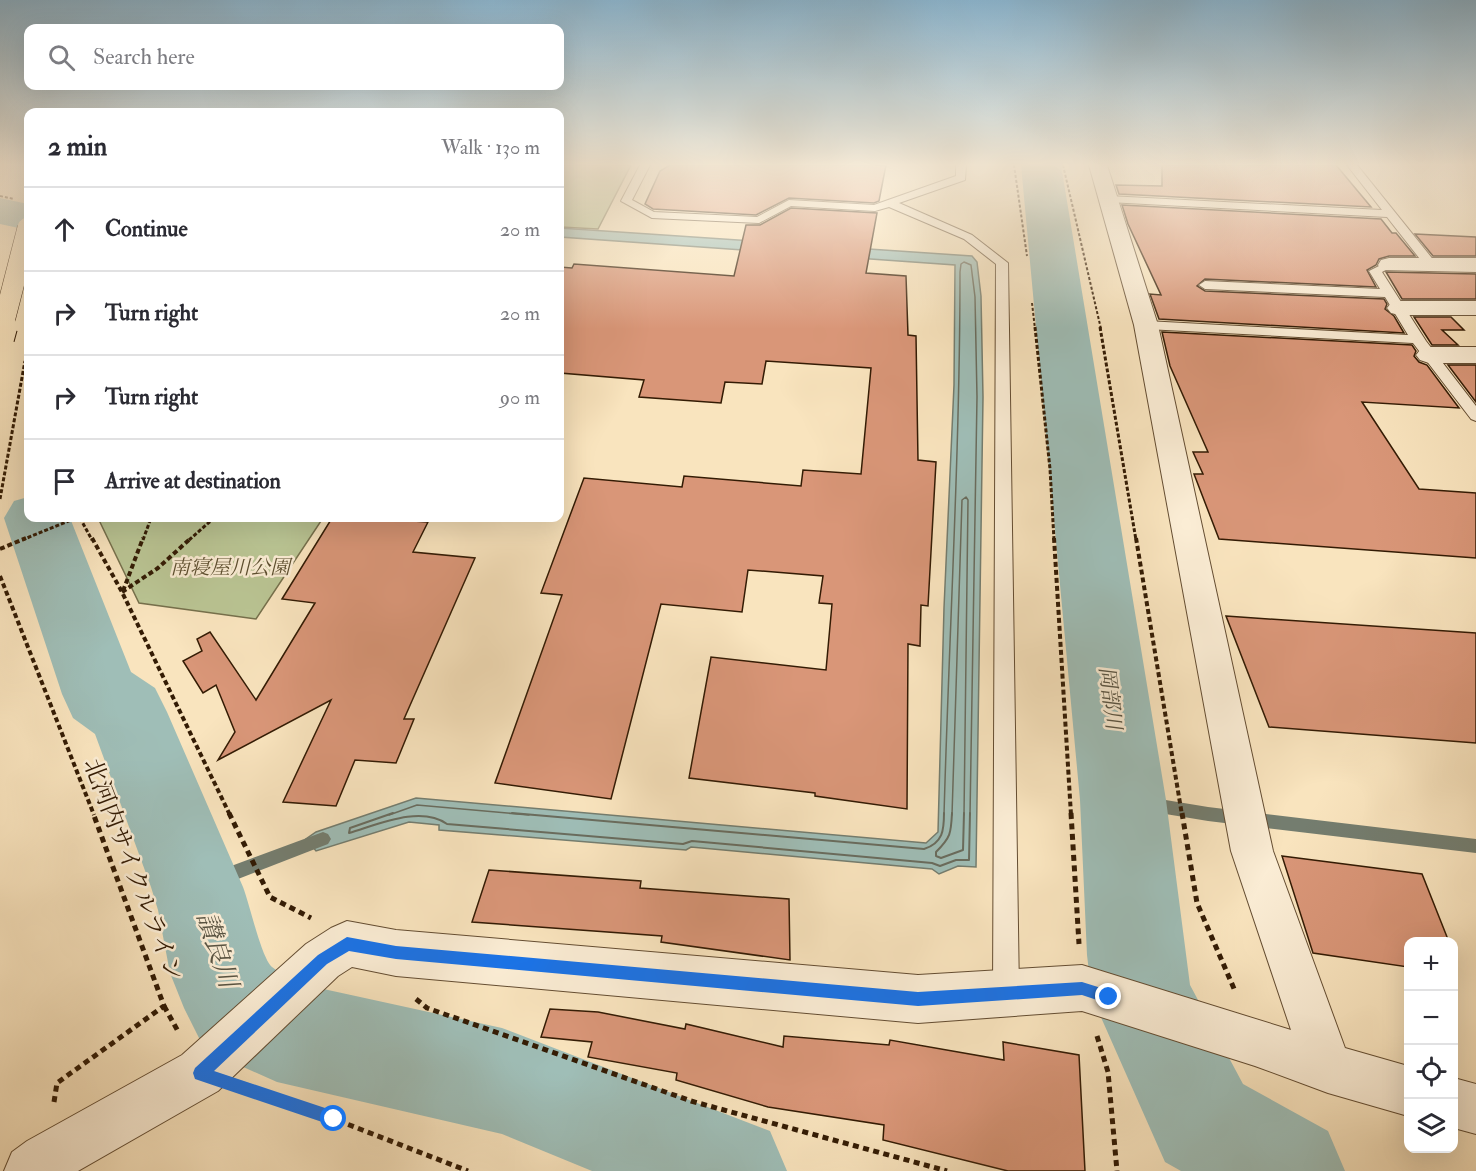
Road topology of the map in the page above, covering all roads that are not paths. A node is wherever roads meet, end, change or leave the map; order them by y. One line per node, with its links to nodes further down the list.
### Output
1 (928, 220): 16 (lane)
2 (1114, 220): 11 (street)
3 (1395, 220): 6 (lane)
4 (24, 244): 12 (highway, bridge)
5 (1389, 265): 6 (street); 9 (lane)
6 (1431, 265): 7 (street)
7 (1476, 265)
8 (1205, 285): 9 (lane)
9 (1394, 300): 10 (street); 13 (lane)
10 (1476, 308)
11 (1146, 325): 13 (lane); 17 (street)
12 (0, 338)
13 (1423, 347): 14 (street); 15 (lane)
14 (1476, 355)
15 (1476, 416)
16 (1006, 993): 17 (street); 21 (street)
17 (1328, 1068): 18 (street)
18 (1404, 1090)
19 (1458, 1104): 20 (street)
20 (1476, 1109)
21 (38, 1166)

